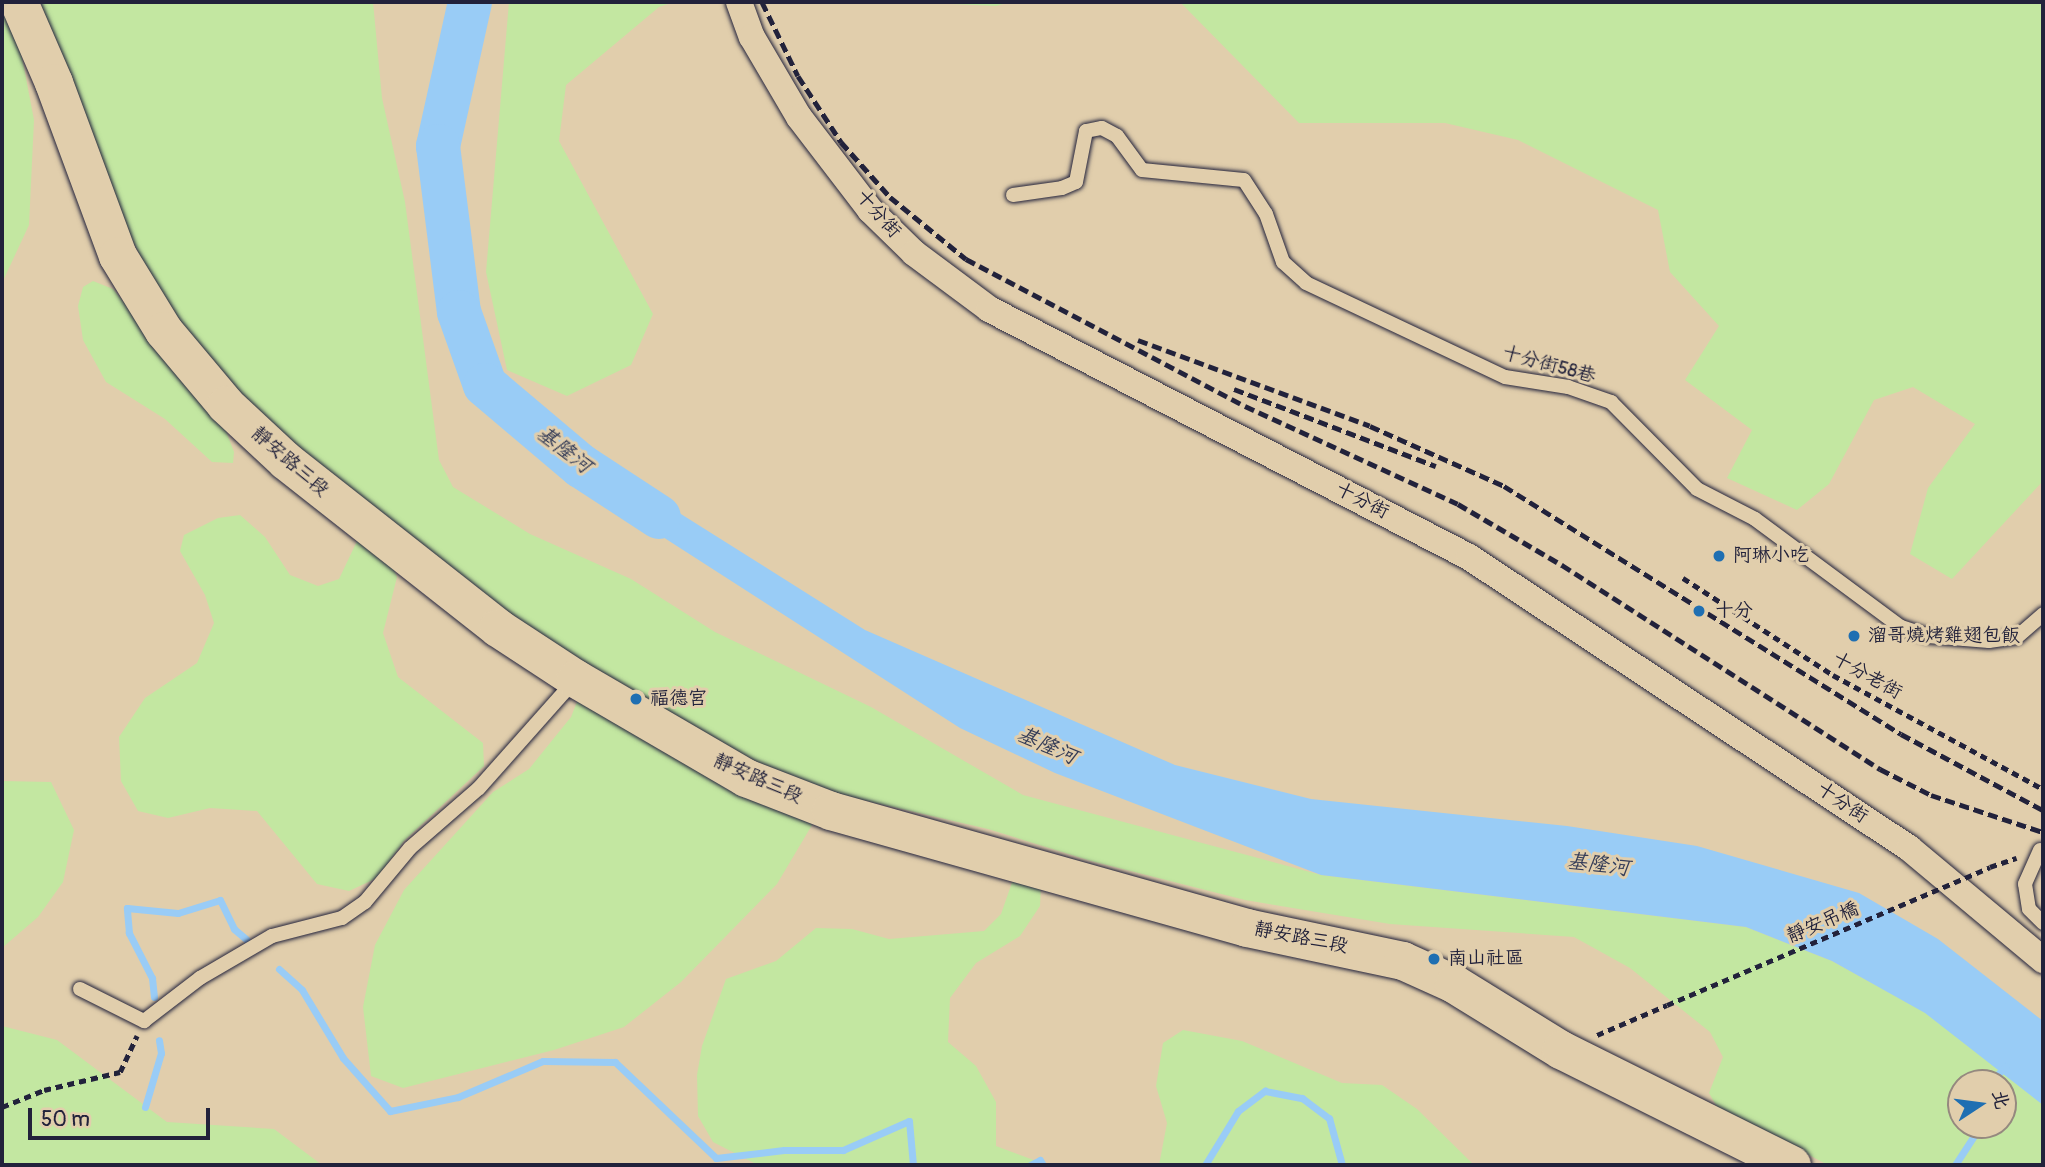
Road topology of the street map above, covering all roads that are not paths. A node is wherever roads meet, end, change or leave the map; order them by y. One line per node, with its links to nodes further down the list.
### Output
1 (19, 2): 5 (main road, 靜安路三段)
2 (739, 2): 8 (street, 十分街)
3 (1013, 195): 4 (lane, 十分街58巷)
4 (2043, 614)
5 (576, 679): 9 (lane); 10 (main road, 靜安路三段)
6 (2040, 850): 7 (lane)
7 (2043, 923)
8 (2043, 960)
9 (80, 989)
10 (1792, 1165)

